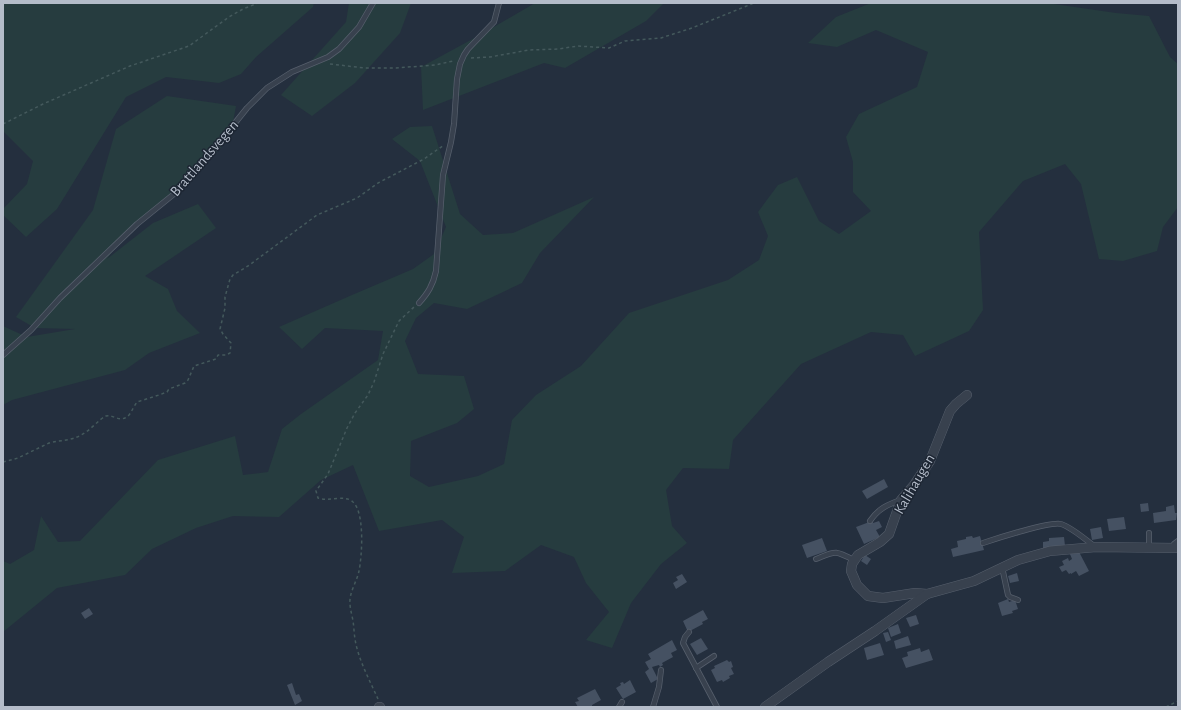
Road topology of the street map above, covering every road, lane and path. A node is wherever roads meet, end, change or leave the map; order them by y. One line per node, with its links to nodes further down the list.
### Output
1 (258, 3): 7 (path)
2 (373, 3): 6 (lane, Brattlandsvegen)
3 (500, 3): 5 (lane)
4 (754, 3): 5 (path)
5 (462, 59): 6 (path); 8 (lane)
6 (320, 61): 10 (lane, Brattlandsvegen)
7 (3, 124)
8 (452, 139): 9 (lane); 12 (path)
9 (419, 303): 31 (path)
10 (3, 355)
11 (967, 395): 13 (street, Kalihaugen)
12 (3, 462)
13 (901, 500): 14 (lane); 21 (street, Kalihaugen)
14 (870, 521)
15 (1149, 533): 19 (lane)
16 (983, 543): 18 (lane)
17 (1176, 546): 19 (street)
18 (1096, 547): 19 (street); 22 (street)
19 (1149, 548)
20 (816, 559): 21 (lane)
21 (854, 560): 23 (street)
22 (1002, 567): 23 (street); 24 (lane)
23 (927, 594): 35 (street)
24 (1018, 600)
25 (689, 632): 27 (lane)
26 (714, 656): 27 (lane)
27 (696, 668): 34 (lane)
28 (661, 670): 33 (lane)
29 (1178, 701): 36 (path)
30 (622, 702): 32 (lane)
31 (379, 707)
32 (620, 707)
33 (653, 707)
34 (717, 707)
35 (765, 707)
36 (1166, 707)

